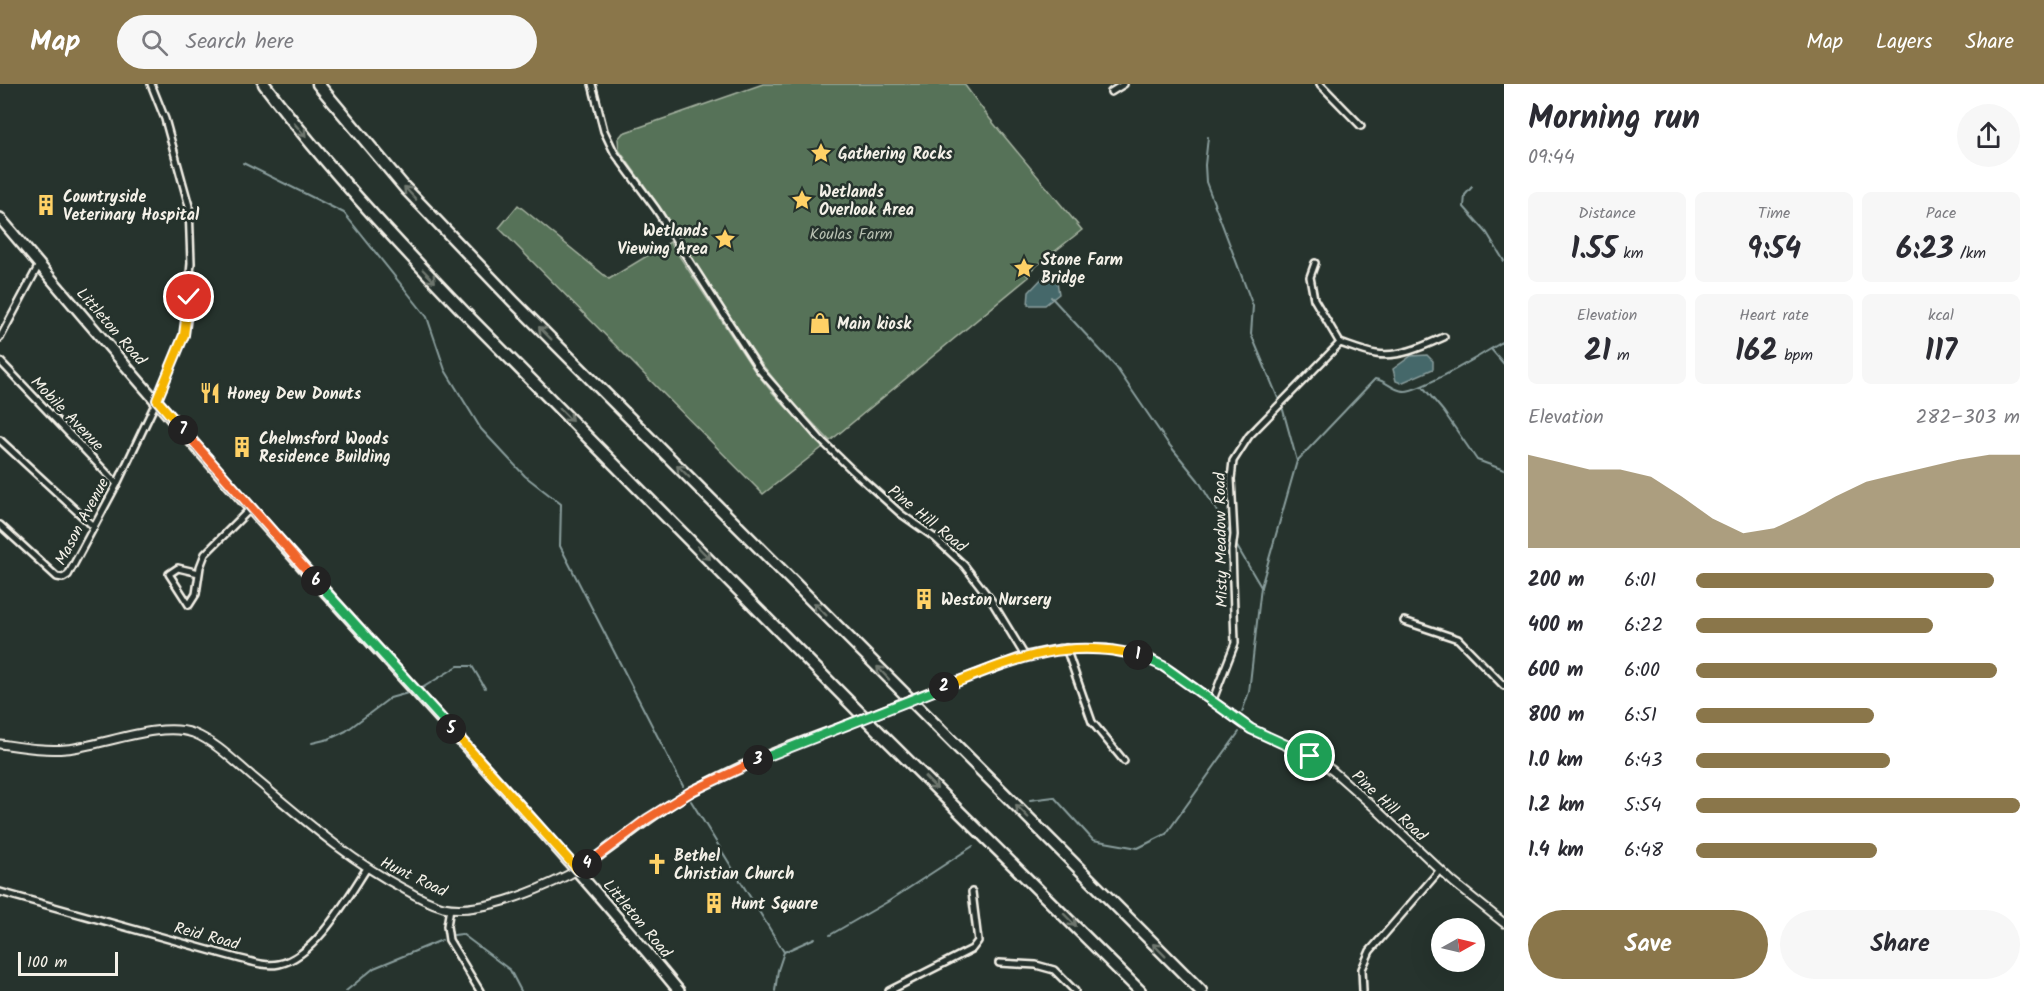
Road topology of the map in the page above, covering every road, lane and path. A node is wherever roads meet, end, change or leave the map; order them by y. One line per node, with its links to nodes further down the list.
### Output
1 (151, 84): 16 (street, Mason Avenue)
2 (264, 84): 42 (highway, one-way to 42)
3 (318, 84): 43 (highway, one-way to 3)
4 (592, 84): 25 (street, Pine Hill Road)
5 (1124, 84): 7 (street)
6 (1320, 84): 8 (street)
7 (1111, 92)
8 (1361, 126)
9 (0, 218): 11 (main road, Littleton Road)
10 (1315, 263): 14 (street)
11 (39, 265): 13 (street); 16 (main road, Littleton Road)
12 (1444, 337): 14 (street)
13 (0, 338)
14 (1340, 343): 27 (street, Misty Meadow Road)
15 (0, 361): 18 (street, Mobile Avenue)
16 (157, 400): 18 (street, Mason Avenue); 19 (main road, Littleton Road)
17 (0, 440): 21 (street)
18 (117, 484): 21 (street, Mason Avenue)
19 (251, 508): 22 (street); 31 (main road, Littleton Road)
20 (0, 525): 21 (street, Mason Avenue)
21 (94, 527)
22 (199, 573): 22 (street)
23 (1404, 621): 26 (street)
24 (1066, 648): 25 (street, Pine Hill Road); 27 (street, Pine Hill Road); 29 (street)
25 (1024, 656): 31 (street, Hunt Road, bridge)
26 (1504, 686)
27 (1212, 702): 32 (street, Pine Hill Road)
28 (0, 744): 30 (street, Hunt Road)
29 (1124, 761)
30 (367, 868): 33 (street, Reid Road); 35 (street, Hunt Road)
31 (578, 870): 35 (street, Hunt Road); 39 (main road, Littleton Road)
32 (1440, 870): 36 (street, Pine Hill Road); 44 (street)
33 (0, 892)
34 (972, 892): 40 (street)
35 (450, 908): 38 (street)
36 (1504, 923)
37 (999, 963): 41 (street)
38 (480, 991)
39 (679, 991)
40 (889, 991)
41 (1075, 991)
42 (1140, 991)
43 (1201, 991)
44 (1363, 991)

